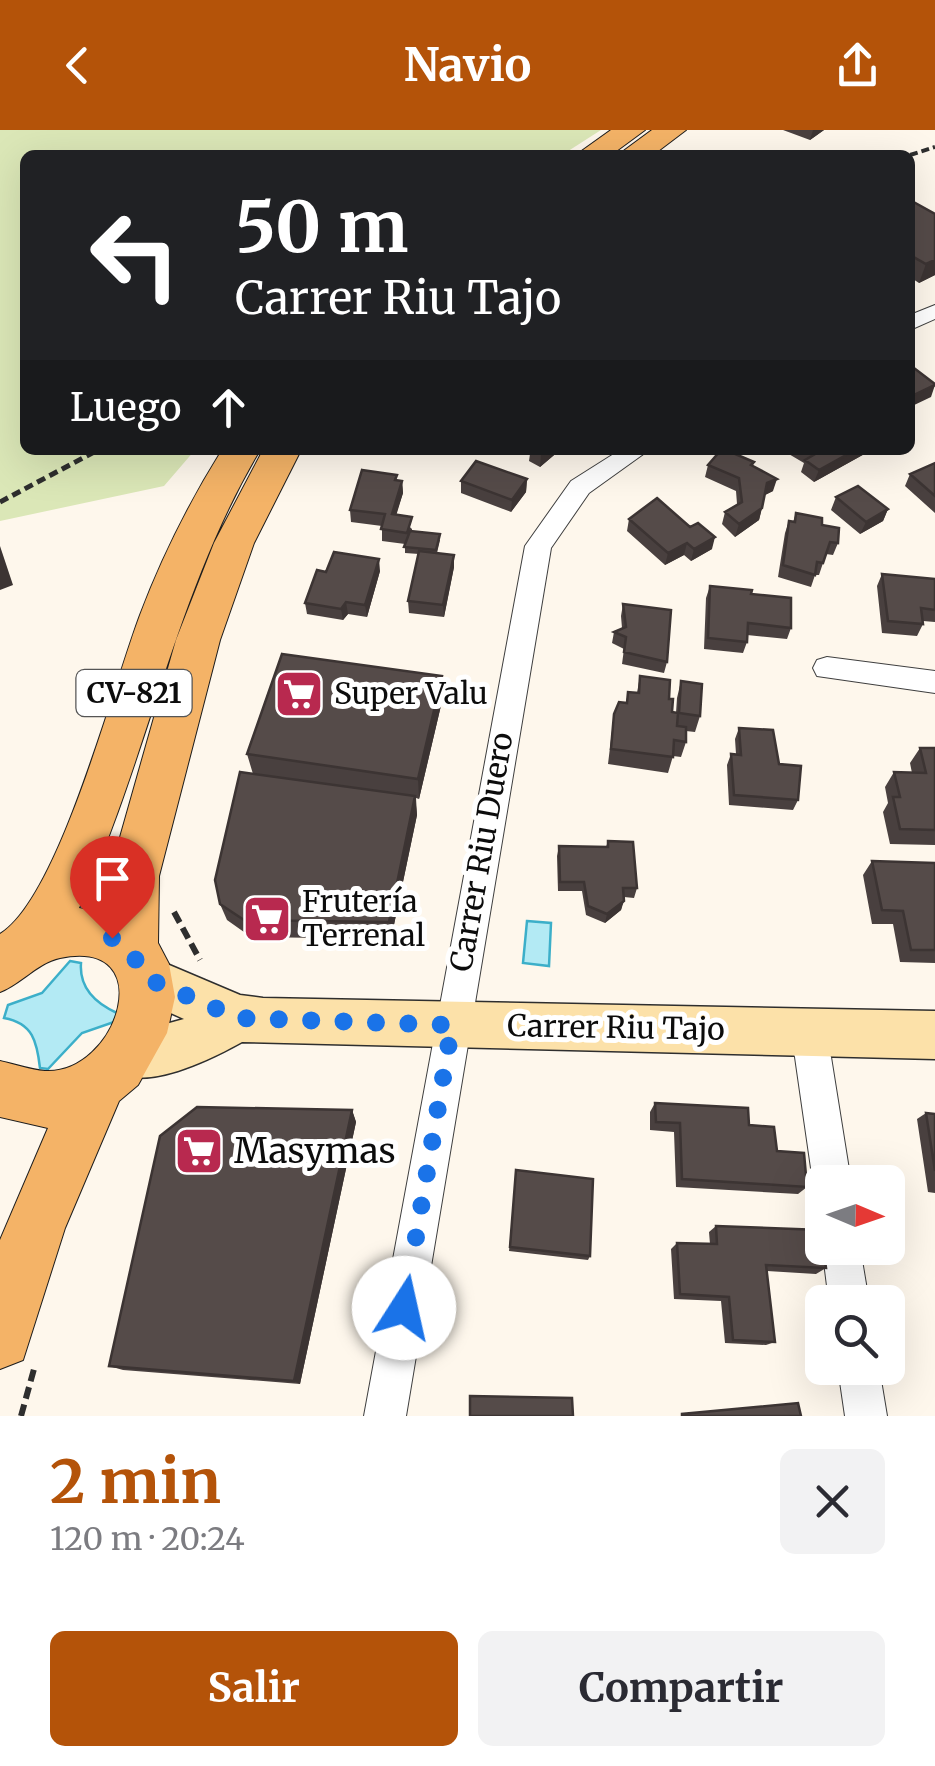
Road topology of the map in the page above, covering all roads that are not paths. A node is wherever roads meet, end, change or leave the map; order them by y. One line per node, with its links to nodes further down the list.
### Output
1 (631, 130): 3 (main road)
2 (672, 130): 4 (main road)
3 (599, 150)
4 (641, 150)
5 (239, 455): 10 (main road, CV-821)
6 (279, 455): 11 (main road, CV-821)
7 (630, 455): 13 (street, Carrer Riu Duero)
8 (827, 668): 9 (street)
9 (935, 682)
10 (10, 960): 11 (main road, CV-821)
11 (139, 965): 12 (street, Carrer Riu Tajo); 16 (main road, CV-821)
12 (238, 1018): 13 (street, Carrer Riu Tajo); 16 (street, Carrer Riu Tajo)
13 (452, 1025): 14 (street, Carrer Riu Tajo); 21 (street, Carrer Riu Duero)
14 (804, 1031): 15 (street, Carrer Riu Tajo); 18 (street)
15 (935, 1035)
16 (113, 1071): 17 (main road); 19 (main road, CV-821)
17 (0, 1089)
18 (829, 1165)
19 (0, 1337)
20 (861, 1385): 22 (street)
21 (385, 1416)
22 (866, 1416)

